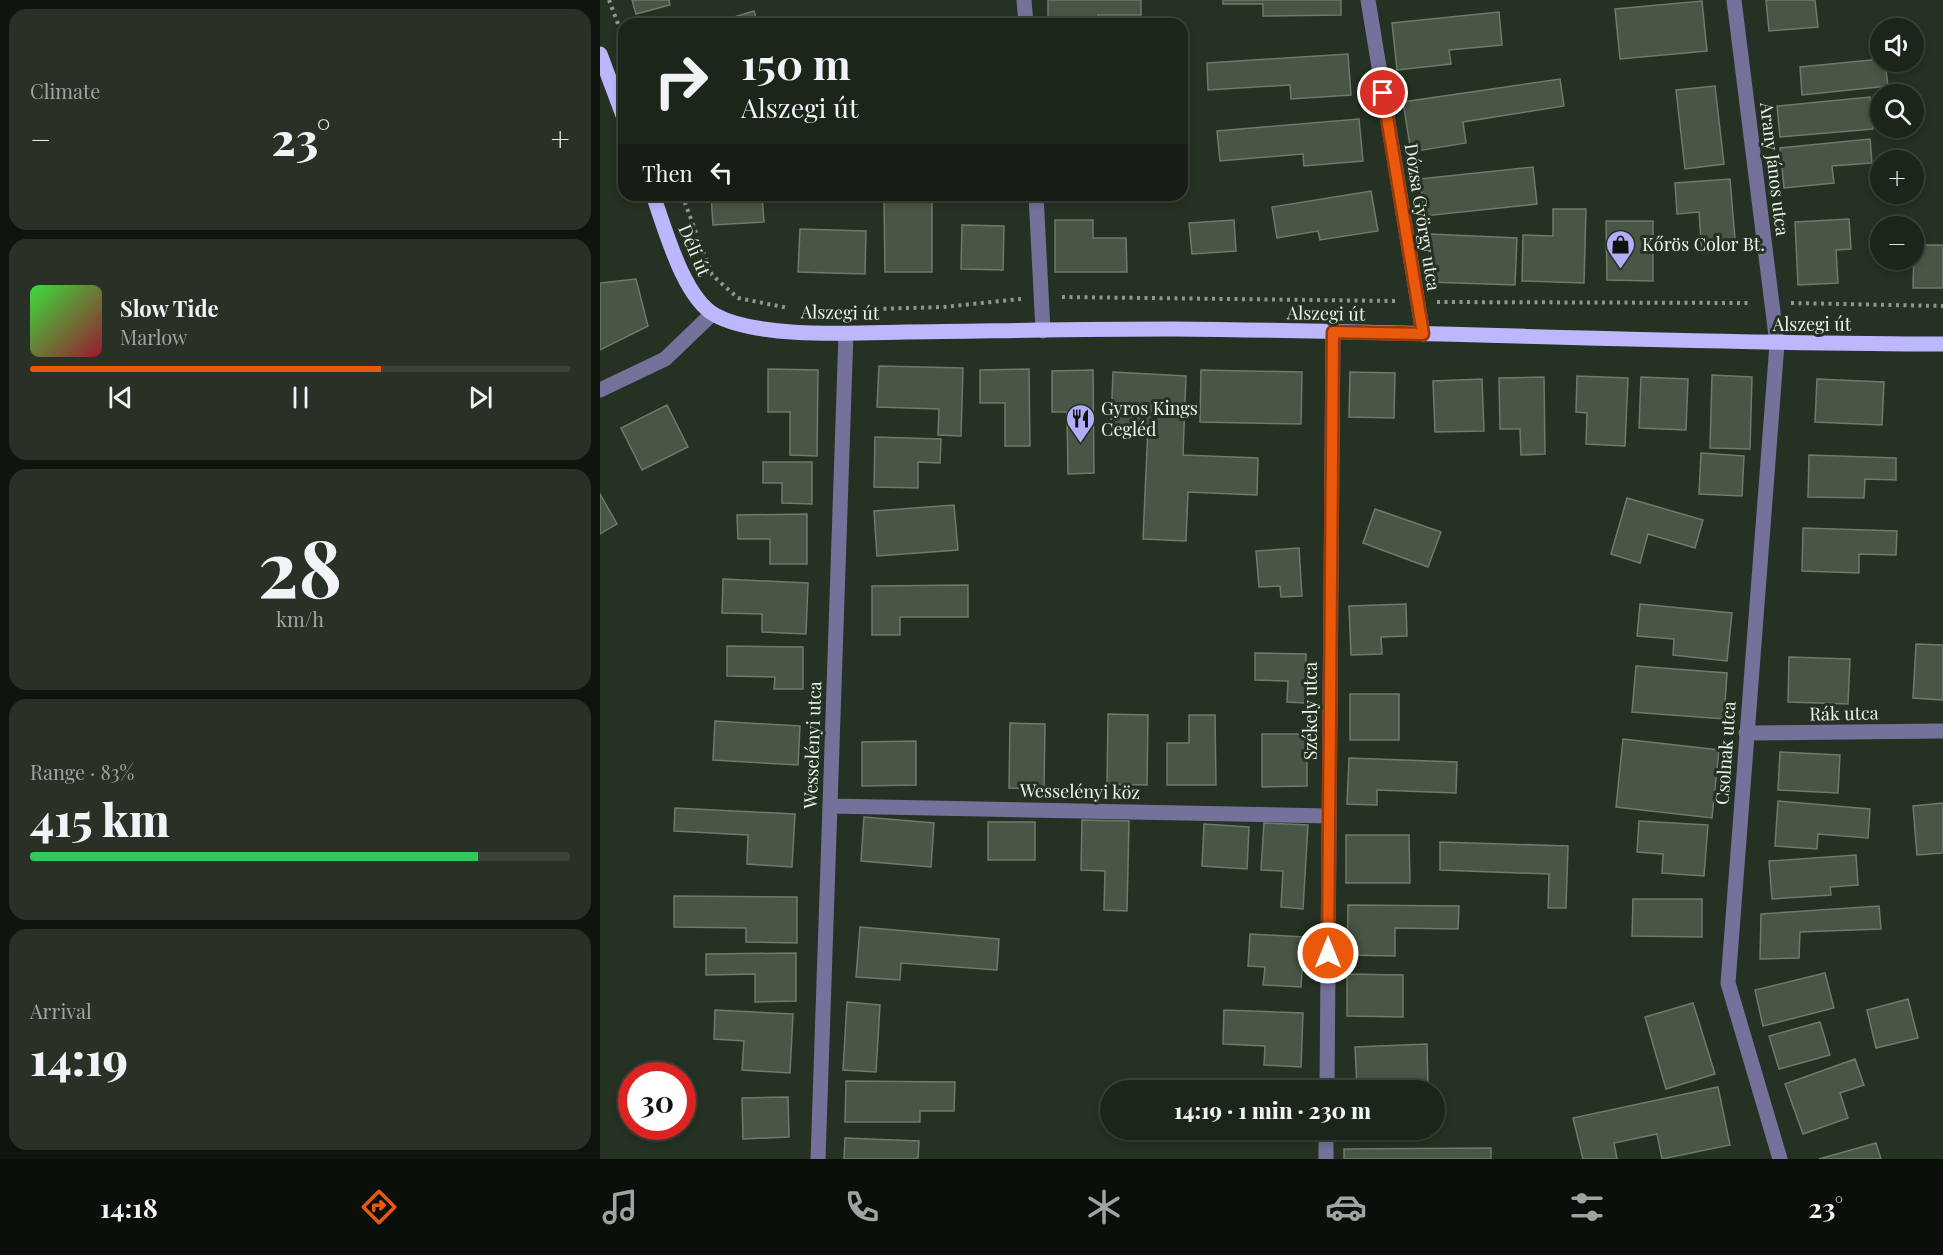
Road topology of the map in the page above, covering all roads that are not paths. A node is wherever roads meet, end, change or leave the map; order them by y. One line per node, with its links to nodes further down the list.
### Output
1 (1024, 0): 4 (street)
2 (1368, 0): 13 (street, Dózsa György utca)
3 (1734, 0): 14 (street, Arany János utca)
4 (1026, 18)
5 (600, 54): 6 (main road)
6 (618, 102)
7 (655, 201): 9 (main road, Déli út)
8 (1036, 201): 10 (street)
9 (712, 314): 12 (main road, Alszegi út); 16 (street)
10 (1043, 331): 11 (main road, Alszegi út); 12 (main road, Alszegi út)
11 (1333, 332): 13 (main road, Alszegi út); 20 (street, Székely utca)
12 (846, 333): 19 (street, Wesselényi utca)
13 (1423, 334): 14 (main road, Alszegi út)
14 (1777, 344): 15 (main road, Alszegi út); 18 (street, Csolnak utca)
15 (1943, 344)
16 (600, 390)
17 (1943, 731): 18 (street, Rák utca)
18 (1746, 733): 25 (street, Csolnak utca)
19 (830, 806): 20 (street, Wesselényi köz); 23 (street, Wesselényi utca)
20 (1329, 816): 21 (street, Székely utca)
21 (1326, 1080)
22 (1326, 1140): 24 (street)
23 (818, 1159)
24 (1326, 1159)
25 (1780, 1159)

